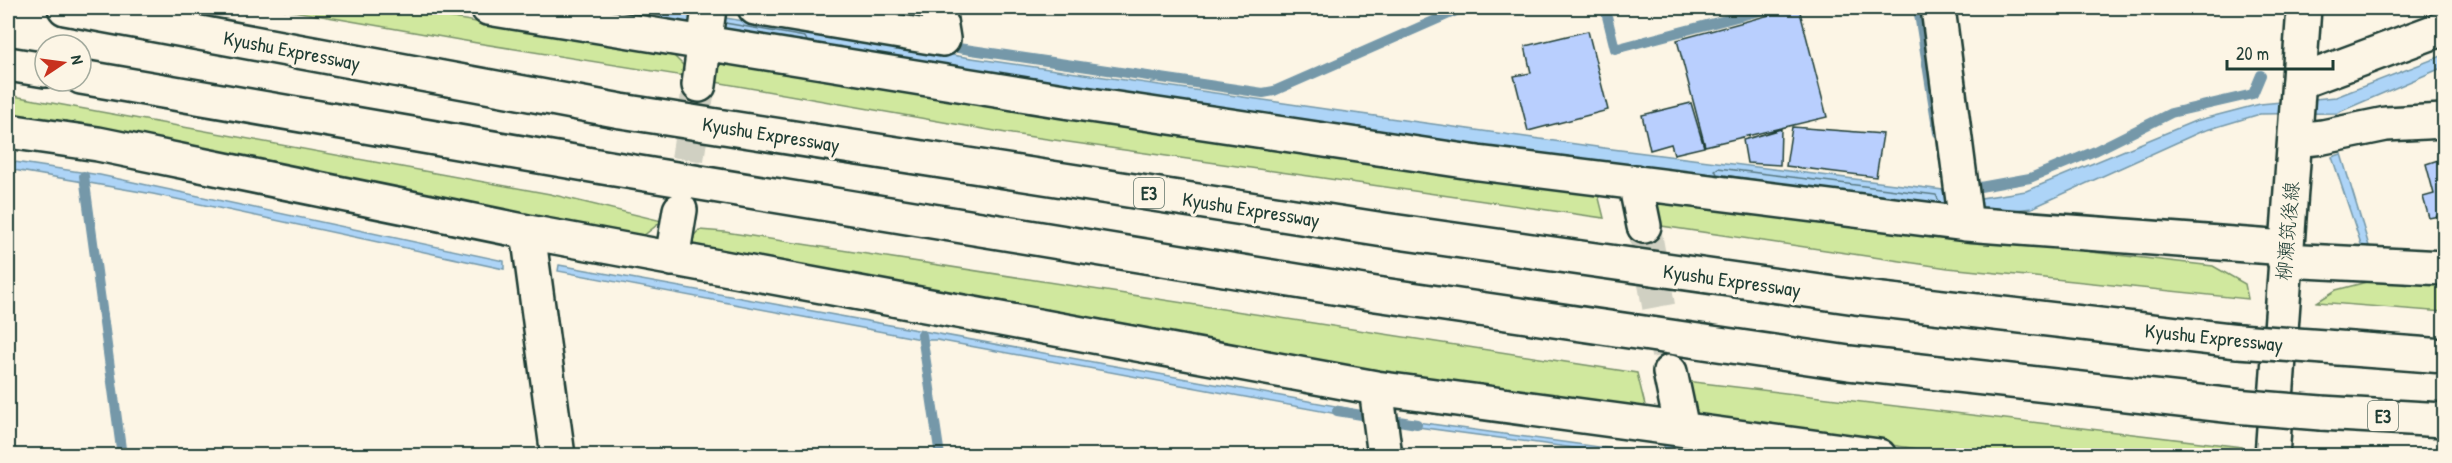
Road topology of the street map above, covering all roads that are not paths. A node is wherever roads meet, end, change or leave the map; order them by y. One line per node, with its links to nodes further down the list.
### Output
1 (65, 8): 26 (main road, Kyushu Expressway / E3, bridge)
2 (488, 8): 9 (main road)
3 (709, 8): 9 (main road)
4 (755, 8): 5 (main road)
5 (938, 8)
6 (1938, 8): 20 (main road)
7 (2304, 8): 13 (main road, 柳瀬筑後線)
8 (2445, 28): 13 (main road)
9 (705, 44): 14 (main road); 18 (main road)
10 (8, 64): 11 (main road)
11 (33, 68)
12 (93, 79): 29 (main road, E3, bridge)
13 (2299, 82): 17 (main road, 柳瀬筑後線)
14 (699, 85)
15 (2445, 121): 17 (main road)
16 (8, 131): 22 (main road)
17 (2295, 140): 23 (main road, 柳瀬筑後線)
18 (1635, 183): 20 (main road); 21 (main road)
19 (680, 210): 24 (main road)
20 (1966, 221): 23 (main road)
21 (1644, 226)
22 (528, 232): 24 (main road); 31 (main road)
23 (2285, 254): 25 (main road); 34 (main road, 柳瀬筑後線)
24 (672, 259): 28 (main road)
25 (2445, 268)
26 (2445, 356)
27 (1671, 372): 30 (main road)
28 (1376, 388): 30 (main road); 32 (main road)
29 (2445, 420)
30 (1683, 429): 33 (main road)
31 (558, 456)
32 (1385, 456)
33 (1879, 456)
34 (2272, 456)

